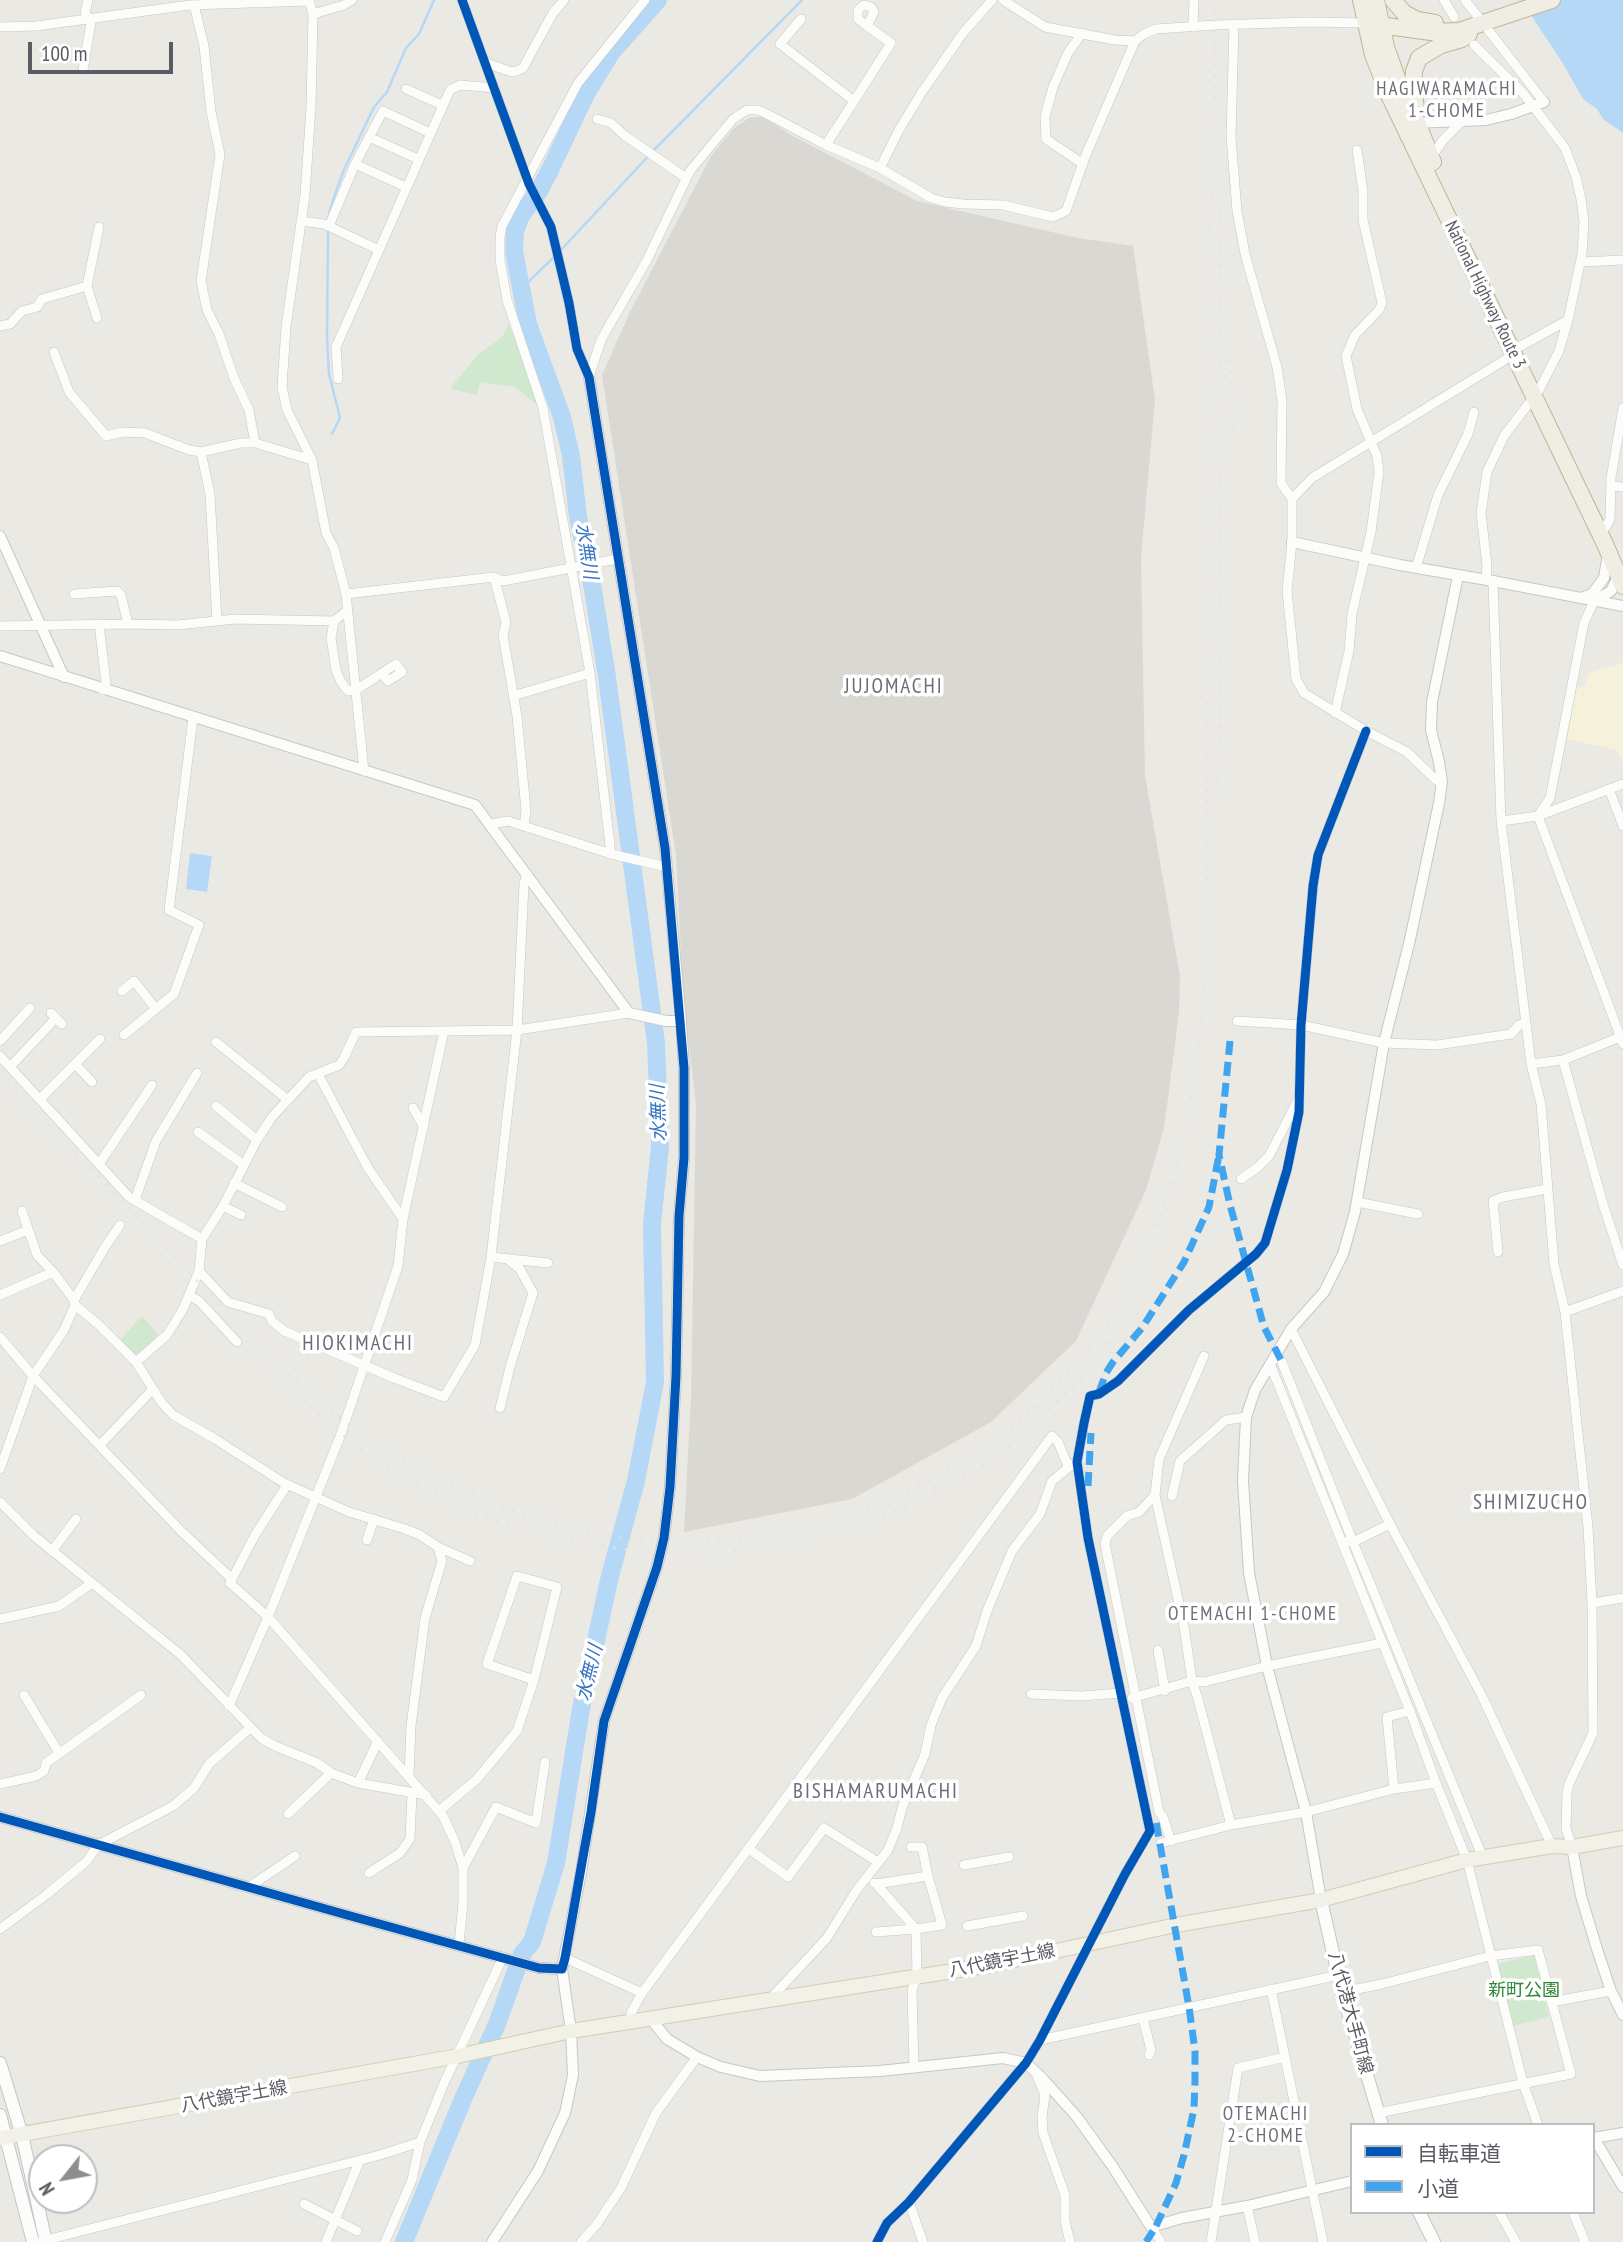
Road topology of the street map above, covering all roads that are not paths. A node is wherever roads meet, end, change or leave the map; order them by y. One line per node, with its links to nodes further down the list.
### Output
1 (88, 0): 19 (street)
2 (352, 0): 18 (street)
3 (461, 0): 31 (street)
4 (564, 0): 31 (street)
5 (645, 0): 51 (street)
6 (992, 0): 49 (street)
7 (1003, 0): 28 (street)
8 (1194, 0): 27 (street)
9 (1361, 0): 23 (highway, National Highway Route 3)
10 (1376, 0): 23 (highway, National Highway Route 3)
11 (1393, 0): 24 (highway)
12 (1444, 0): 24 (street)
13 (1465, 0): 21 (street)
14 (1552, 0): 21 (highway)
15 (262, 1): 16 (street); 17 (street)
16 (309, 1): 18 (street)
17 (188, 3): 19 (street); 71 (street)
18 (313, 15): 53 (street)
19 (88, 19): 26 (street); 32 (street)
20 (801, 19): 35 (street)
21 (1487, 22): 24 (highway); 36 (street); 40 (highway)
22 (1234, 24): 23 (street); 27 (street); 76 (street)
23 (1374, 24): 24 (highway); 40 (highway, National Highway Route 3)
24 (1457, 24)
25 (867, 26): 35 (street)
26 (0, 27)
27 (1193, 27): 29 (street)
28 (1082, 33): 29 (street); 48 (street)
29 (1135, 41): 48 (street)
30 (1474, 45): 36 (street)
31 (485, 63): 33 (street)
32 (83, 70)
33 (495, 88): 37 (street); 51 (street)
34 (406, 89): 37 (street)
35 (854, 101): 43 (street)
36 (1539, 104): 39 (street); 58 (street)
37 (442, 105): 41 (street)
38 (597, 119): 50 (street)
39 (1461, 122): 40 (street); 45 (street)
40 (1411, 123): 45 (highway, National Highway Route 3); 63 (highway, National Highway Route 3)
41 (430, 133): 42 (street); 46 (street)
42 (369, 137): 46 (street); 47 (street)
43 (826, 145): 49 (street); 50 (street)
44 (1357, 150): 70 (street)
45 (1431, 158): 63 (highway, National Highway Route 3)
46 (418, 159): 52 (street)
47 (355, 164): 52 (street); 54 (street)
48 (1083, 164): 49 (street)
49 (880, 169)
50 (686, 178): 65 (street)
51 (528, 180): 65 (street); 83 (street)
52 (406, 187): 56 (street)
53 (301, 221): 54 (street); 73 (street)
54 (328, 226): 56 (street)
55 (99, 227): 59 (street)
56 (379, 250): 66 (street)
57 (1623, 260): 58 (street)
58 (1581, 262): 61 (street)
59 (86, 286): 60 (street); 62 (street)
60 (97, 318)
61 (1568, 320): 63 (street); 67 (street)
62 (0, 326)
63 (1516, 351): 67 (highway, National Highway Route 3); 70 (street)
64 (54, 352): 72 (street)
65 (589, 377): 82 (street)
66 (338, 379)
67 (1536, 394): 77 (highway, National Highway Route 3); 80 (highway, National Highway Route 3); 88 (street)
68 (1474, 412): 84 (street)
69 (1622, 415): 74 (street)
70 (1370, 441): 76 (street); 81 (street)
71 (255, 443): 72 (street); 73 (street)
72 (201, 452): 95 (street)
73 (312, 460): 90 (street)
74 (1611, 486): 75 (street); 77 (street)
75 (1623, 487)
76 (1292, 499): 79 (street)
77 (1605, 528): 85 (highway, National Highway Route 3)
78 (0, 536): 99 (street)
79 (1292, 542): 81 (street); 108 (street)
80 (1608, 550): 85 (highway, National Highway Route 3); 91 (street)
81 (1366, 558): 84 (street); 108 (street)
82 (617, 559): 83 (street); 121 (street)
83 (571, 567): 87 (street); 103 (street)
84 (1416, 568): 86 (street)
85 (1621, 573): 92 (street)
86 (1458, 576): 88 (street); 112 (street)
87 (494, 577): 90 (street); 107 (street)
88 (1489, 580): 91 (street); 116 (street)
89 (74, 594): 98 (street)
90 (346, 594): 94 (street)
91 (1581, 598): 92 (street)
92 (1594, 601): 93 (street); 115 (street)
93 (1623, 606)
94 (347, 611): 96 (street); 106 (street)
95 (217, 621): 96 (street); 98 (street)
96 (334, 621): 106 (street)
97 (99, 624): 98 (street); 99 (street); 105 (street)
98 (128, 624)
99 (41, 625): 100 (street); 104 (street)
100 (0, 626)
101 (0, 656): 104 (street)
102 (382, 673): 106 (street)
103 (590, 673): 107 (street); 120 (street)
104 (64, 677): 105 (street)
105 (103, 690): 109 (street)
106 (356, 690): 111 (street)
107 (513, 696): 118 (street)
108 (1335, 713): 110 (street)
109 (193, 718): 111 (street); 125 (street)
110 (1366, 732): 112 (street); 131 (street)
111 (364, 771): 117 (street)
112 (1442, 782): 138 (street)
113 (1623, 784): 114 (street)
114 (1609, 789): 115 (street); 119 (street)
115 (1538, 816): 116 (street); 135 (street)
116 (1501, 821): 130 (street)
117 (490, 824): 118 (street); 122 (street)
118 (524, 826): 120 (street)
119 (1623, 826)
120 (615, 855): 121 (street)
121 (667, 867): 128 (street)
122 (527, 874): 126 (street); 132 (street)
123 (122, 991): 125 (street)
124 (30, 1008): 136 (street)
125 (156, 1009): 134 (street)
126 (629, 1013): 128 (street); 132 (street)
127 (56, 1018): 144 (street)
128 (681, 1021): 281 (street)
129 (1237, 1021): 131 (street)
130 (1526, 1023): 138 (street); 143 (street)
131 (1301, 1025): 138 (street); 149 (street)
132 (517, 1030): 133 (street); 175 (street)
133 (444, 1031): 146 (street); 154 (street)
134 (124, 1035)
135 (1622, 1039): 141 (street)
136 (0, 1041)
137 (216, 1042): 151 (street)
138 (1384, 1043): 163 (street)
139 (98, 1045): 142 (street)
140 (0, 1056): 144 (street)
141 (1563, 1060): 143 (street); 178 (street)
142 (75, 1064): 147 (street); 150 (street)
143 (1531, 1064): 161 (street)
144 (10, 1067): 150 (street)
145 (197, 1073): 162 (street)
146 (318, 1074): 151 (street); 169 (street)
147 (92, 1082)
148 (147, 1088): 157 (street)
149 (1300, 1098): 159 (street); 201 (street)
150 (40, 1099): 157 (street)
151 (288, 1100): 156 (street)
152 (216, 1107): 156 (street)
153 (413, 1108): 154 (street)
154 (424, 1127): 169 (street)
155 (198, 1132): 158 (street)
156 (257, 1140): 158 (street)
157 (99, 1164): 162 (street)
158 (244, 1165): 160 (street)
159 (1241, 1179)
160 (234, 1182): 164 (street); 165 (street)
161 (1547, 1189): 174 (street); 185 (street)
162 (135, 1200): 172 (street)
163 (1357, 1202): 167 (street); 186 (street)
164 (223, 1206): 168 (street); 172 (street)
165 (282, 1207)
166 (22, 1211): 171 (street)
167 (1418, 1214)
168 (241, 1215)
169 (402, 1219): 193 (street)
170 (120, 1225): 184 (street)
171 (28, 1230): 173 (street); 180 (street)
172 (202, 1239): 179 (street)
173 (0, 1241)
174 (1498, 1252)
175 (491, 1257): 176 (street); 193 (street)
176 (507, 1259): 177 (street); 196 (street)
177 (548, 1263)
178 (1623, 1265)
179 (199, 1271): 183 (street); 193 (street)
180 (52, 1272): 182 (street); 184 (street)
181 (1623, 1291): 185 (street)
182 (0, 1295)
183 (189, 1295): 188 (street); 190 (street)
184 (74, 1302): 190 (street); 194 (street)
185 (1565, 1312): 220 (street)
186 (1292, 1329): 192 (street); 210 (street)
187 (1, 1341): 194 (street)
188 (237, 1342)
189 (1204, 1356): 199 (street)
190 (136, 1362): 195 (street)
191 (1282, 1362): 212 (street)
192 (1270, 1364): 197 (street); 213 (street)
193 (365, 1365): 206 (street)
194 (33, 1376): 198 (street); 202 (street)
195 (153, 1389): 198 (street); 203 (street)
196 (500, 1408)
197 (1246, 1418): 200 (street); 225 (street)
198 (100, 1445): 217 (street)
199 (1159, 1459): 200 (street); 204 (street)
200 (1180, 1461): 205 (street)
201 (1072, 1464): 232 (street); 258 (street); 263 (street)
202 (0, 1469)
203 (287, 1485): 206 (street); 217 (street)
204 (1155, 1495): 227 (street); 233 (street)
205 (1172, 1496)
206 (316, 1497): 209 (street); 221 (street)
207 (0, 1502): 215 (street)
208 (76, 1519): 215 (street)
209 (374, 1519): 211 (street); 214 (street)
210 (1390, 1524): 212 (street); 255 (street)
211 (367, 1540)
212 (1353, 1542): 213 (street); 261 (street)
213 (1343, 1546): 223 (street)
214 (438, 1547): 216 (street); 241 (street)
215 (52, 1551): 218 (street)
216 (470, 1561)
217 (232, 1579): 221 (street)
218 (92, 1583): 222 (street); 234 (street)
219 (1623, 1598): 220 (street)
220 (1592, 1603): 257 (street)
221 (268, 1617): 234 (street); 237 (street)
222 (0, 1619)
223 (1382, 1643): 225 (street); 235 (street)
224 (1158, 1650): 228 (street)
225 (1267, 1666): 227 (street); 249 (street)
226 (534, 1681): 226 (street); 248 (street)
227 (1192, 1681): 228 (street); 252 (street)
228 (1165, 1690): 233 (street)
229 (1031, 1694): 232 (street)
230 (24, 1695): 238 (street)
231 (141, 1695): 238 (street)
232 (1122, 1697): 233 (street); 278 (street)
233 (1136, 1698): 252 (street)
234 (229, 1706): 236 (street)
235 (1410, 1711): 243 (street); 245 (street)
236 (250, 1728): 240 (street); 254 (street)
237 (378, 1741): 241 (street); 242 (street)
238 (59, 1753): 244 (street)
239 (545, 1762): 265 (street)
240 (331, 1773): 242 (street); 250 (street)
241 (409, 1776): 247 (street)
242 (358, 1783): 246 (street)
243 (1436, 1783): 245 (street); 262 (street)
244 (0, 1784)
245 (1394, 1789): 249 (street)
246 (412, 1793): 247 (street); 266 (street)
247 (426, 1795): 248 (street)
248 (439, 1811): 265 (street)
249 (1306, 1812): 252 (street); 271 (street)
250 (288, 1814)
251 (0, 1816): 254 (street)
252 (1231, 1825)
253 (1623, 1838): 257 (main road, 八代鏡宇土線)
254 (98, 1844): 270 (street); 275 (street)
255 (1552, 1846): 257 (main road, 八代鏡宇土線); 261 (main road, 八代鏡宇土線)
256 (911, 1847): 267 (street)
257 (1572, 1847): 285 (street)
258 (749, 1849): 263 (street); 287 (street)
259 (295, 1856): 270 (street)
260 (1009, 1857): 264 (street)
261 (1483, 1858): 262 (main road, 八代鏡宇土線)
262 (1467, 1860): 271 (main road, 八代鏡宇土線); 279 (street)
263 (878, 1862): 268 (street)
264 (964, 1865)
265 (463, 1868): 277 (street)
266 (369, 1873)
267 (928, 1876): 269 (street); 274 (street)
268 (867, 1877): 269 (street); 288 (street)
269 (876, 1884): 274 (street)
270 (249, 1887): 277 (street)
271 (1321, 1900): 278 (main road, 八代鏡宇土線); 282 (main road, 八代港大手町線)
272 (1023, 1916): 273 (street)
273 (967, 1926)
274 (916, 1928): 276 (street); 283 (street)
275 (0, 1929)
276 (876, 1932)
277 (459, 1944): 280 (street)
278 (1090, 1944): 283 (main road, 八代鏡宇土線); 295 (street)
279 (1490, 1956): 286 (street); 289 (street); 303 (street)
280 (506, 1958): 281 (street); 296 (street)
281 (563, 1963): 287 (street); 294 (street)
282 (1339, 1975): 284 (street); 286 (main road, 八代港大手町線)
283 (917, 1976): 288 (main road, 八代鏡宇土線); 302 (street)
284 (1271, 1989): 292 (street); 299 (street)
285 (1611, 1991): 289 (street); 290 (street)
286 (1342, 1992): 305 (main road, 八代港大手町線)
287 (642, 1993): 293 (street)
288 (770, 1999): 291 (main road, 八代鏡宇土線)
289 (1551, 2002): 303 (street)
290 (1623, 2015)
291 (650, 2018): 293 (main road, 八代鏡宇土線); 298 (street)
292 (1143, 2018): 295 (street); 297 (street)
293 (631, 2022): 294 (main road, 八代鏡宇土線)
294 (571, 2031): 296 (main road, 八代鏡宇土線); 330 (street)
295 (1041, 2040): 301 (street)
296 (463, 2055): 308 (main road, 八代鏡宇土線); 312 (street)
297 (1149, 2055)
298 (697, 2057): 302 (street); 331 (street)
299 (1284, 2057): 316 (street); 320 (street)
300 (0, 2063): 308 (main road)
301 (1031, 2067): 302 (street); 317 (street); 325 (street); 334 (street)
302 (914, 2068)
303 (1523, 2083): 305 (street); 306 (street)
304 (0, 2115): 309 (main road)
305 (1380, 2119)
306 (1537, 2123)
307 (1623, 2133): 310 (street)
308 (22, 2135): 309 (main road, 八代鏡宇土線); 327 (main road)
309 (3, 2138): 327 (main road)
310 (1595, 2138)
311 (1595, 2140): 315 (street)
312 (420, 2142): 313 (street); 329 (street)
313 (360, 2160): 324 (street); 327 (street)
314 (1350, 2180): 316 (street)
315 (1623, 2187)
316 (1312, 2190): 319 (street); 338 (street)
317 (909, 2202): 332 (street); 333 (street)
318 (304, 2204): 324 (street)
319 (1247, 2206): 320 (street); 337 (street)
320 (1215, 2212): 325 (street); 336 (street)
321 (1420, 2214): 339 (main road)
322 (1500, 2214): 340 (street)
323 (1574, 2214): 341 (street)
324 (335, 2220): 326 (street); 328 (street)
325 (1151, 2227): 335 (street)
326 (357, 2231)
327 (39, 2241)
328 (326, 2242)
329 (385, 2242)
330 (492, 2242)
331 (581, 2242)
332 (877, 2242)
333 (923, 2242)
334 (1070, 2242)
335 (1161, 2242)
336 (1211, 2242)
337 (1255, 2242)
338 (1323, 2242)
339 (1434, 2242)
340 (1516, 2242)
341 (1586, 2242)

